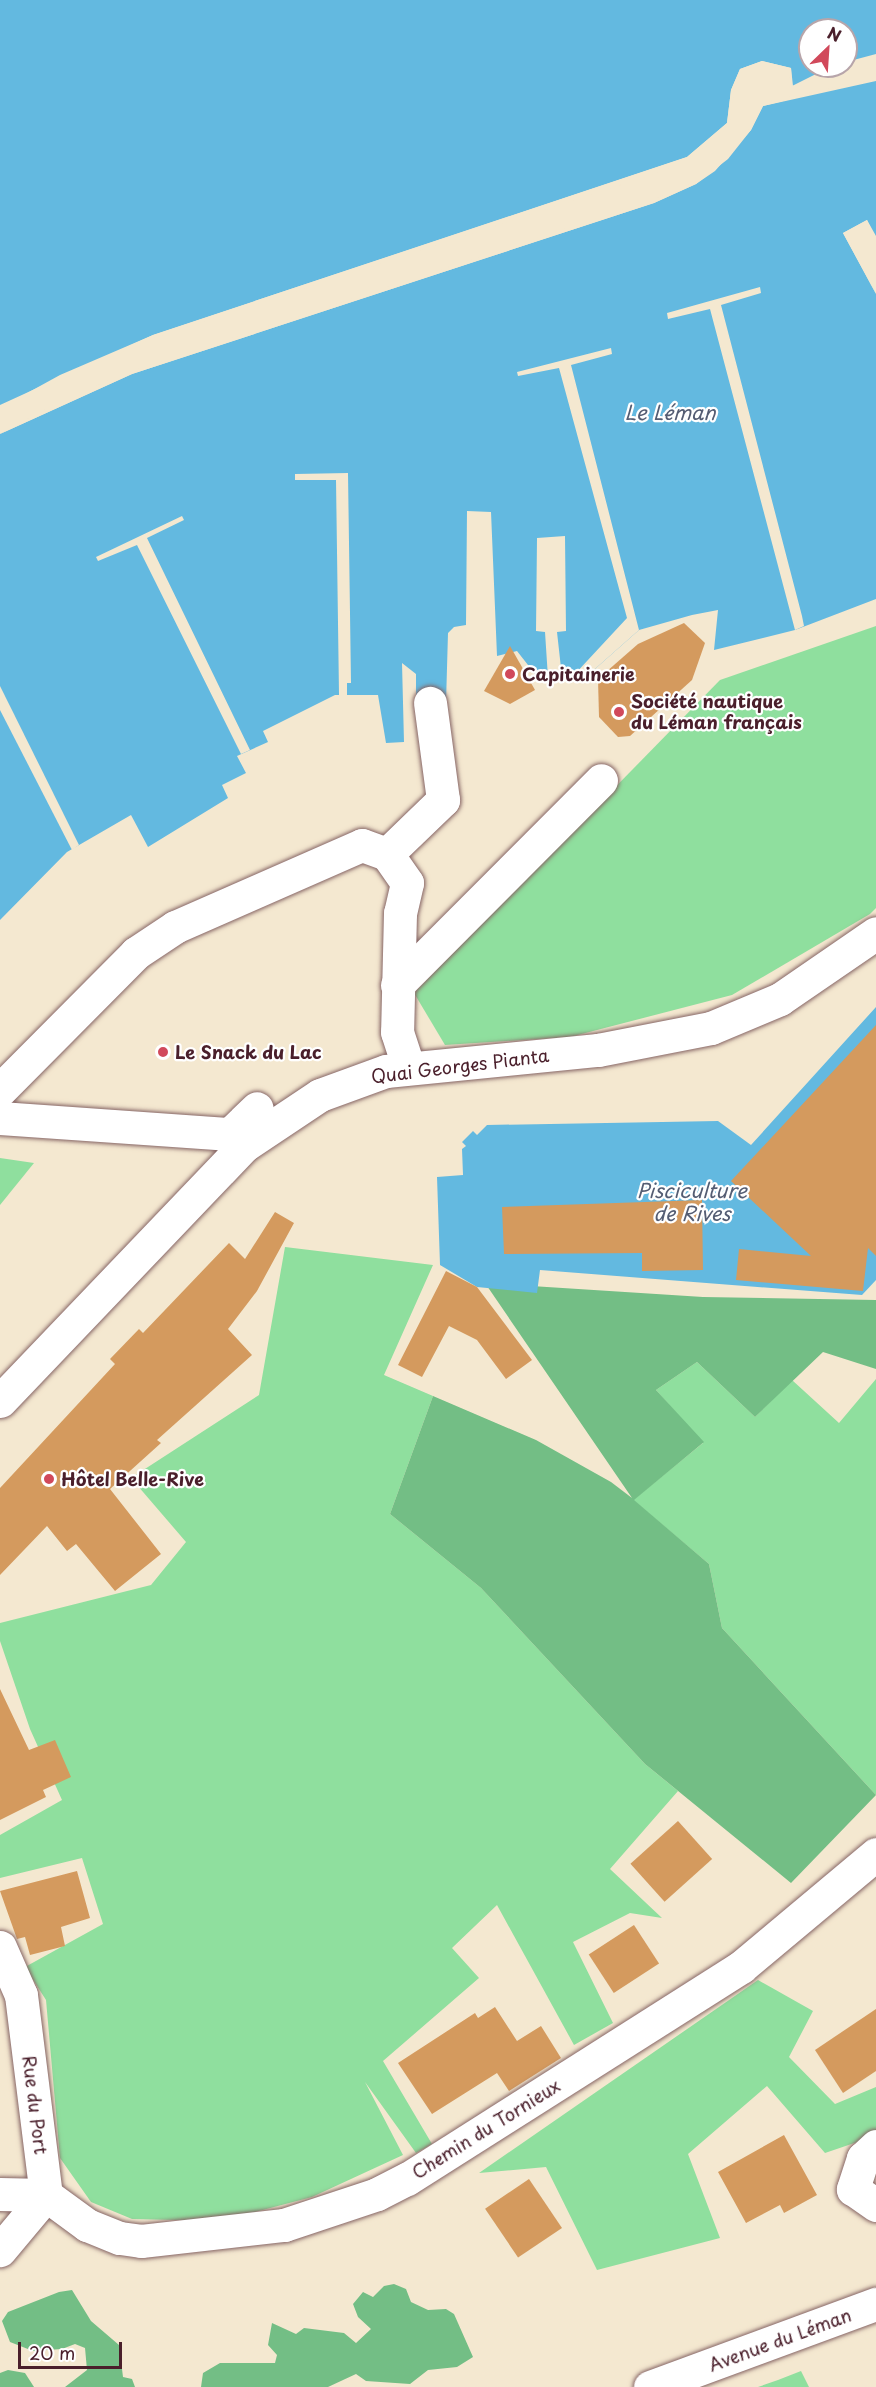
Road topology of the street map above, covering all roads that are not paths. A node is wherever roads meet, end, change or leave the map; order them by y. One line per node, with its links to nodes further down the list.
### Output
1 (430, 703): 3 (street)
2 (602, 780): 5 (street)
3 (387, 854): 5 (street); 8 (street)
4 (876, 933): 6 (street, Quai Georges Pianta)
5 (397, 984): 6 (street)
6 (409, 1068): 10 (street, Quai Georges Pianta)
7 (290, 1088): 9 (street)
8 (0, 1090)
9 (0, 1118)
10 (0, 1401)
11 (876, 1854): 15 (street, Chemin du Tornieux)
12 (0, 1947): 15 (street, Rue du Port)
13 (876, 2146): 16 (street)
14 (0, 2194): 15 (street)
15 (46, 2195): 17 (street)
16 (876, 2205)
17 (0, 2250)
18 (876, 2304): 19 (street, Avenue du Léman)
19 (650, 2387)

